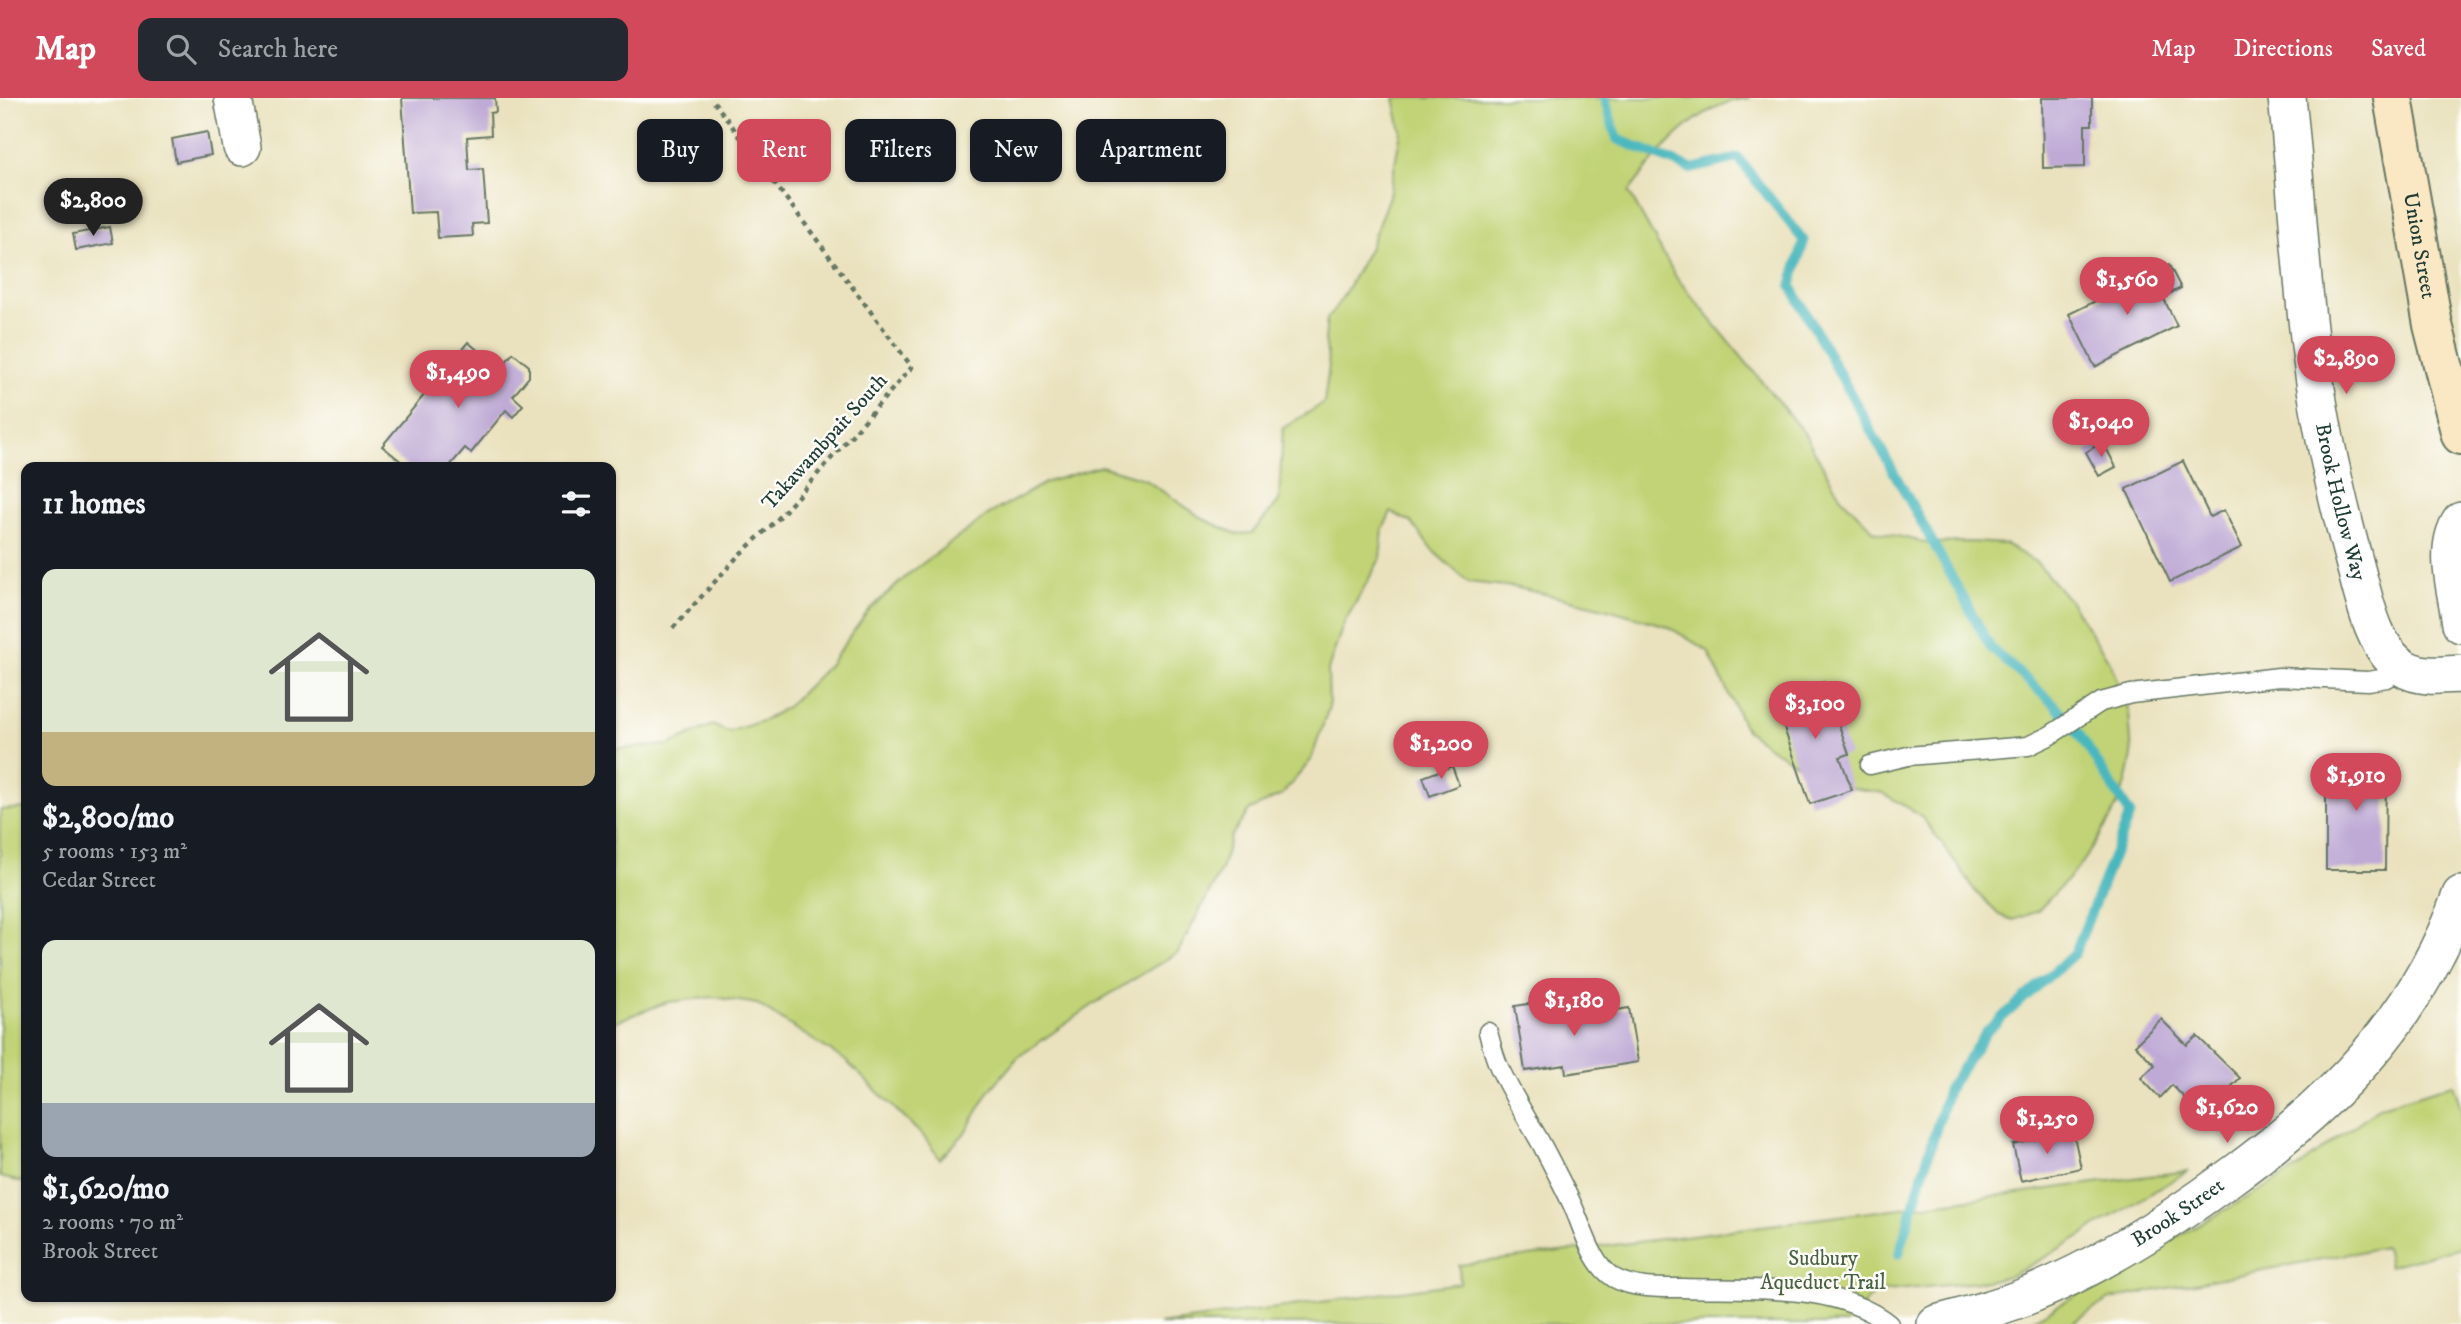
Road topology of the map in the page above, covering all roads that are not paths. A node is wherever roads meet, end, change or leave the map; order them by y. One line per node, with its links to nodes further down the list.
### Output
1 (233, 98): 4 (street)
2 (2287, 98): 8 (street, Brook Hollow Way)
3 (2393, 98): 5 (street, Union Street)
4 (242, 147)
5 (2461, 435)
6 (2461, 521): 7 (street)
7 (2461, 624)
8 (2403, 668): 9 (street); 10 (lane)
9 (2461, 674)
10 (1870, 765)
11 (2461, 895): 13 (street, Brook Street)
12 (1488, 1032): 14 (lane)
13 (1980, 1318): 15 (street, Brook Street)
14 (1889, 1324)
15 (1936, 1324)

